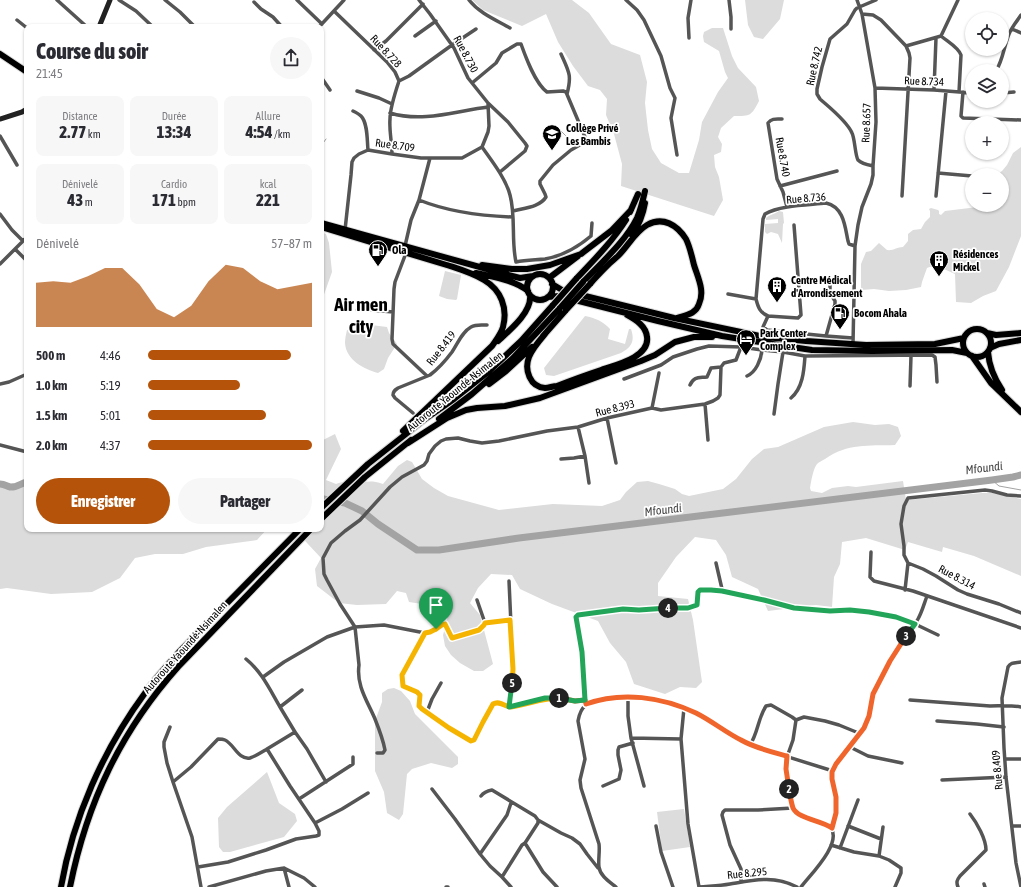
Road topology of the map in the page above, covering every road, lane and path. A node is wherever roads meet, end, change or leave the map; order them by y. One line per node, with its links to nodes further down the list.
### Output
1 (57, 0): 23 (street)
2 (110, 0): 24 (main road)
3 (119, 0): 25 (street)
4 (165, 0): 26 (street)
5 (297, 0): 28 (street)
6 (344, 0): 18 (street)
7 (419, 0): 16 (street, Rue 8.730)
8 (469, 0): 31 (street)
9 (626, 0): 74 (street)
10 (691, 0): 38 (street)
11 (729, 0): 32 (street)
12 (858, 0): 17 (street, Rue 8.657)
13 (876, 0): 17 (street)
14 (958, 0): 37 (street)
15 (254, 2): 27 (street)
16 (423, 4): 22 (street, Rue 8.730); 42 (street)
17 (861, 7): 19 (street, Rue 8.657); 77 (street, Rue 8.742)
18 (334, 12): 29 (street); 42 (street, Rue 8.728)
19 (862, 14): 41 (street); 50 (street, Rue 8.657)
20 (1021, 15): 33 (street)
21 (17, 20): 30 (street)
22 (436, 21): 36 (street); 40 (street, Rue 8.730)
23 (84, 24)
24 (100, 24)
25 (150, 24)
26 (192, 24)
27 (279, 24)
28 (319, 24)
29 (323, 24)
30 (24, 26)
31 (510, 28)
32 (731, 29)
33 (1012, 29): 35 (street); 45 (street)
34 (476, 30): 40 (street)
35 (1021, 33)
36 (415, 36)
37 (941, 36): 39 (street); 56 (street)
38 (689, 38)
39 (936, 38): 41 (street); 54 (street)
40 (452, 45): 48 (street); 49 (street, Rue 8.730)
41 (906, 46): 53 (street)
42 (374, 50): 48 (street, Rue 8.728)
43 (0, 54): 46 (highway)
44 (561, 54): 60 (street)
45 (1000, 64)
46 (24, 70)
47 (324, 81): 51 (street)
48 (399, 81): 62 (street, Rue 8.728)
49 (472, 83): 60 (street); 61 (street, Rue 8.730)
50 (875, 88): 53 (street, Rue 8.734); 77 (street, Rue 8.657)
51 (330, 90)
52 (357, 90): 62 (street)
53 (908, 90): 54 (street, Rue 8.734); 84 (street)
54 (934, 90): 55 (street, Rue 8.734)
55 (946, 91): 56 (street, Rue 8.734); 80 (street)
56 (961, 92): 57 (street, Rue 8.734); 69 (street)
57 (965, 92)
58 (1009, 92): 59 (street)
59 (1014, 92)
60 (567, 94): 89 (street)
61 (488, 103): 63 (street); 79 (street, Rue 8.730)
62 (392, 104): 66 (street, Rue 8.728)
63 (488, 108): 66 (street); 71 (street)
64 (24, 110): 67 (main road)
65 (353, 111): 72 (street)
66 (390, 113): 73 (street, Rue 8.728)
67 (0, 119)
68 (782, 119): 82 (street, Rue 8.740)
69 (1021, 120)
70 (0, 136): 76 (street)
71 (482, 147): 75 (street, Rue 8.709); 79 (street)
72 (368, 150): 73 (street, Rue 8.709); 96 (street, Rue 8.709)
73 (392, 154): 75 (street, Rue 8.709)
74 (677, 155)
75 (430, 158): 86 (street)
76 (17, 165)
77 (872, 166): 98 (street, Rue 8.657)
78 (837, 171): 82 (street)
79 (500, 172): 89 (street)
80 (938, 173): 81 (street); 85 (street)
81 (965, 175)
82 (780, 186): 87 (street, Rue 8.740)
83 (638, 194): 88 (highway, Autoroute Yaoundé-Nsimalen)
84 (902, 196)
85 (936, 196)
86 (419, 200): 91 (street); 100 (street)
87 (787, 207): 98 (street, Rue 8.736); 114 (street, Rue 8.736)
88 (631, 210): 101 (highway); 167 (highway, Autoroute Yaoundé-Nsimalen, bridge)
89 (513, 211): 91 (street)
90 (0, 214): 97 (street)
91 (513, 217): 92 (street)
92 (592, 223)
93 (324, 224): 96 (highway)
94 (794, 225): 119 (street)
95 (324, 228): 100 (highway)
96 (345, 230): 100 (highway)
97 (23, 241): 99 (street)
98 (855, 246): 130 (street)
99 (15, 249): 102 (street); 105 (street)
100 (406, 249): 103 (highway); 106 (highway); 118 (street)
101 (581, 254): 103 (highway); 108 (highway)
102 (24, 258)
103 (447, 258): 107 (highway)
104 (610, 263): 109 (highway); 109 (highway, Autoroute Yaoundé-Nsimalen); 120 (highway)
105 (0, 264)
106 (447, 265): 111 (highway); 131 (highway)
107 (533, 276): 108 (highway); 111 (highway)
108 (550, 281): 113 (highway); 120 (highway)
109 (587, 283): 115 (highway, Autoroute Yaoundé-Nsimalen, bridge)
110 (830, 285): 126 (street)
111 (529, 293): 113 (highway); 131 (highway)
112 (728, 294): 114 (street)
113 (548, 297): 117 (highway)
114 (756, 299): 119 (street)
115 (563, 309): 124 (highway); 150 (highway, Autoroute Yaoundé-Nsimalen)
116 (357, 310): 118 (street)
117 (620, 311): 124 (highway); 125 (highway)
118 (393, 312): 143 (street)
119 (768, 316): 126 (street)
120 (674, 318): 130 (highway)
121 (487, 324): 143 (street, Rue 8.419)
122 (987, 333): 123 (highway); 127 (highway); 134 (highway)
123 (1021, 333)
124 (545, 334): 150 (highway)
125 (722, 336): 128 (highway); 161 (highway)
126 (826, 336): 130 (street)
127 (964, 338): 130 (highway); 137 (highway)
128 (742, 339): 132 (street); 136 (highway)
129 (1021, 340): 134 (highway)
130 (853, 341)
131 (492, 346): 167 (highway)
132 (741, 347): 133 (street); 140 (street); 145 (street)
133 (762, 350): 135 (street); 144 (street)
134 (989, 350): 137 (highway); 152 (highway)
135 (783, 352): 138 (street); 157 (street)
136 (905, 353): 137 (highway); 138 (street); 139 (street)
137 (970, 354): 152 (highway)
138 (805, 356): 151 (street)
139 (911, 356): 146 (street); 149 (street)
140 (721, 366): 148 (street); 153 (street, Rue 8.393)
141 (659, 373): 154 (street)
142 (24, 375): 147 (street)
143 (427, 376): 156 (street, Rue 8.419)
144 (747, 376)
145 (624, 380)
146 (937, 382)
147 (0, 384)
148 (690, 385)
149 (910, 386)
150 (472, 394): 161 (highway, Autoroute Yaoundé-Nsimalen)
151 (791, 398)
152 (1008, 400): 155 (highway)
153 (705, 404): 154 (street, Rue 8.393); 160 (street)
154 (652, 408): 158 (street, Rue 8.393)
155 (1021, 412)
156 (413, 413)
157 (774, 414)
158 (607, 418): 159 (street, Rue 8.393); 166 (street)
159 (578, 426): 164 (street); 186 (street, Rue 8.393)
160 (708, 440)
161 (408, 442): 171 (highway, Autoroute Yaoundé-Nsimalen)
162 (0, 446): 163 (street)
163 (24, 451)
164 (585, 456): 165 (street); 168 (street)
165 (561, 459)
166 (616, 463)
167 (368, 464): 170 (highway, Autoroute Yaoundé-Nsimalen)
168 (589, 483)
169 (1021, 496): 176 (street)
170 (324, 505)
171 (324, 516)
172 (297, 532): 258 (highway, Autoroute Yaoundé-Nsimalen)
173 (308, 532): 259 (highway, Autoroute Yaoundé-Nsimalen)
174 (871, 552): 178 (street)
175 (716, 563): 179 (street)
176 (908, 563): 178 (street); 182 (street, Rue 8.314)
177 (509, 581): 183 (street)
178 (905, 590): 180 (street)
179 (722, 591): 185 (street); 196 (street)
180 (927, 596): 185 (street); 187 (street)
181 (477, 600): 184 (street)
182 (1021, 613)
183 (510, 620): 184 (street); 201 (street)
184 (485, 623): 188 (street)
185 (915, 624): 189 (street); 210 (street)
186 (355, 627): 188 (street); 192 (street); 217 (street)
187 (1021, 628)
188 (425, 633): 204 (street)
189 (938, 634)
190 (246, 658): 192 (street)
191 (1021, 662): 199 (street, Rue 8.409)
192 (263, 677): 200 (street)
193 (441, 683): 204 (street)
194 (302, 690): 200 (street)
195 (628, 696): 198 (street); 203 (street); 211 (street)
196 (585, 700): 198 (street); 201 (street)
197 (910, 700): 199 (street)
198 (586, 704): 254 (street)
199 (1003, 706): 202 (street); 207 (street, Rue 8.409)
200 (280, 707): 209 (street)
201 (509, 707): 204 (street)
202 (1021, 707)
203 (684, 708): 212 (street); 214 (street)
204 (427, 712)
205 (796, 720): 210 (street); 214 (street); 218 (street)
206 (937, 721): 207 (street)
207 (1004, 726): 220 (street, Rue 8.409)
208 (170, 727): 226 (street)
209 (295, 732): 216 (street); 227 (street)
210 (860, 734): 215 (street)
211 (631, 738): 212 (street); 213 (street)
212 (681, 740): 268 (street)
213 (632, 743): 228 (street); 229 (street)
214 (750, 745): 218 (street)
215 (850, 747): 222 (street); 223 (street)
216 (267, 749): 226 (street); 233 (street)
217 (377, 753)
218 (787, 756): 223 (street); 236 (street)
219 (353, 757): 227 (street)
220 (1005, 759): 221 (street); 224 (street, Rue 8.409)
221 (1021, 759)
222 (902, 763)
223 (833, 771): 244 (street)
224 (1006, 777): 225 (street); 242 (street, Rue 8.409)
225 (942, 780)
226 (173, 782): 252 (street)
227 (326, 782): 233 (street)
228 (603, 786)
229 (644, 786)
230 (432, 789): 250 (street)
231 (368, 793): 239 (street)
232 (481, 796): 235 (street)
233 (299, 800): 239 (street)
234 (858, 800): 241 (street)
235 (511, 803): 238 (street); 250 (street)
236 (793, 808): 244 (street); 256 (street)
237 (970, 814): 272 (street)
238 (538, 820): 247 (street); 254 (street)
239 (315, 823): 252 (street)
240 (656, 826): 267 (street)
241 (848, 826): 246 (street); 249 (street)
242 (1012, 826): 243 (street); 273 (street, Rue 8.409)
243 (1021, 826)
244 (832, 828): 248 (street)
245 (884, 828): 246 (street)
246 (882, 839): 251 (street)
247 (525, 843): 255 (street); 265 (street)
248 (831, 845): 249 (street); 270 (street)
249 (840, 848): 251 (street)
250 (480, 854): 255 (street)
251 (879, 856): 271 (street)
252 (198, 867): 260 (street)
253 (284, 868): 261 (street); 262 (street); 263 (street)
254 (599, 868): 266 (street)
255 (502, 877): 264 (street)
256 (741, 882): 257 (street, Rue 8.295); 269 (street, Rue 8.295)
257 (715, 886): 268 (street, Rue 8.295)
258 (61, 887)
259 (70, 887)
260 (201, 887)
261 (209, 887)
262 (289, 887)
263 (315, 887)
264 (511, 887)
265 (557, 887)
266 (616, 887)
267 (673, 887)
268 (699, 887)
269 (797, 887)
270 (801, 887)
271 (895, 887)
272 (958, 887)
273 (1021, 887)

